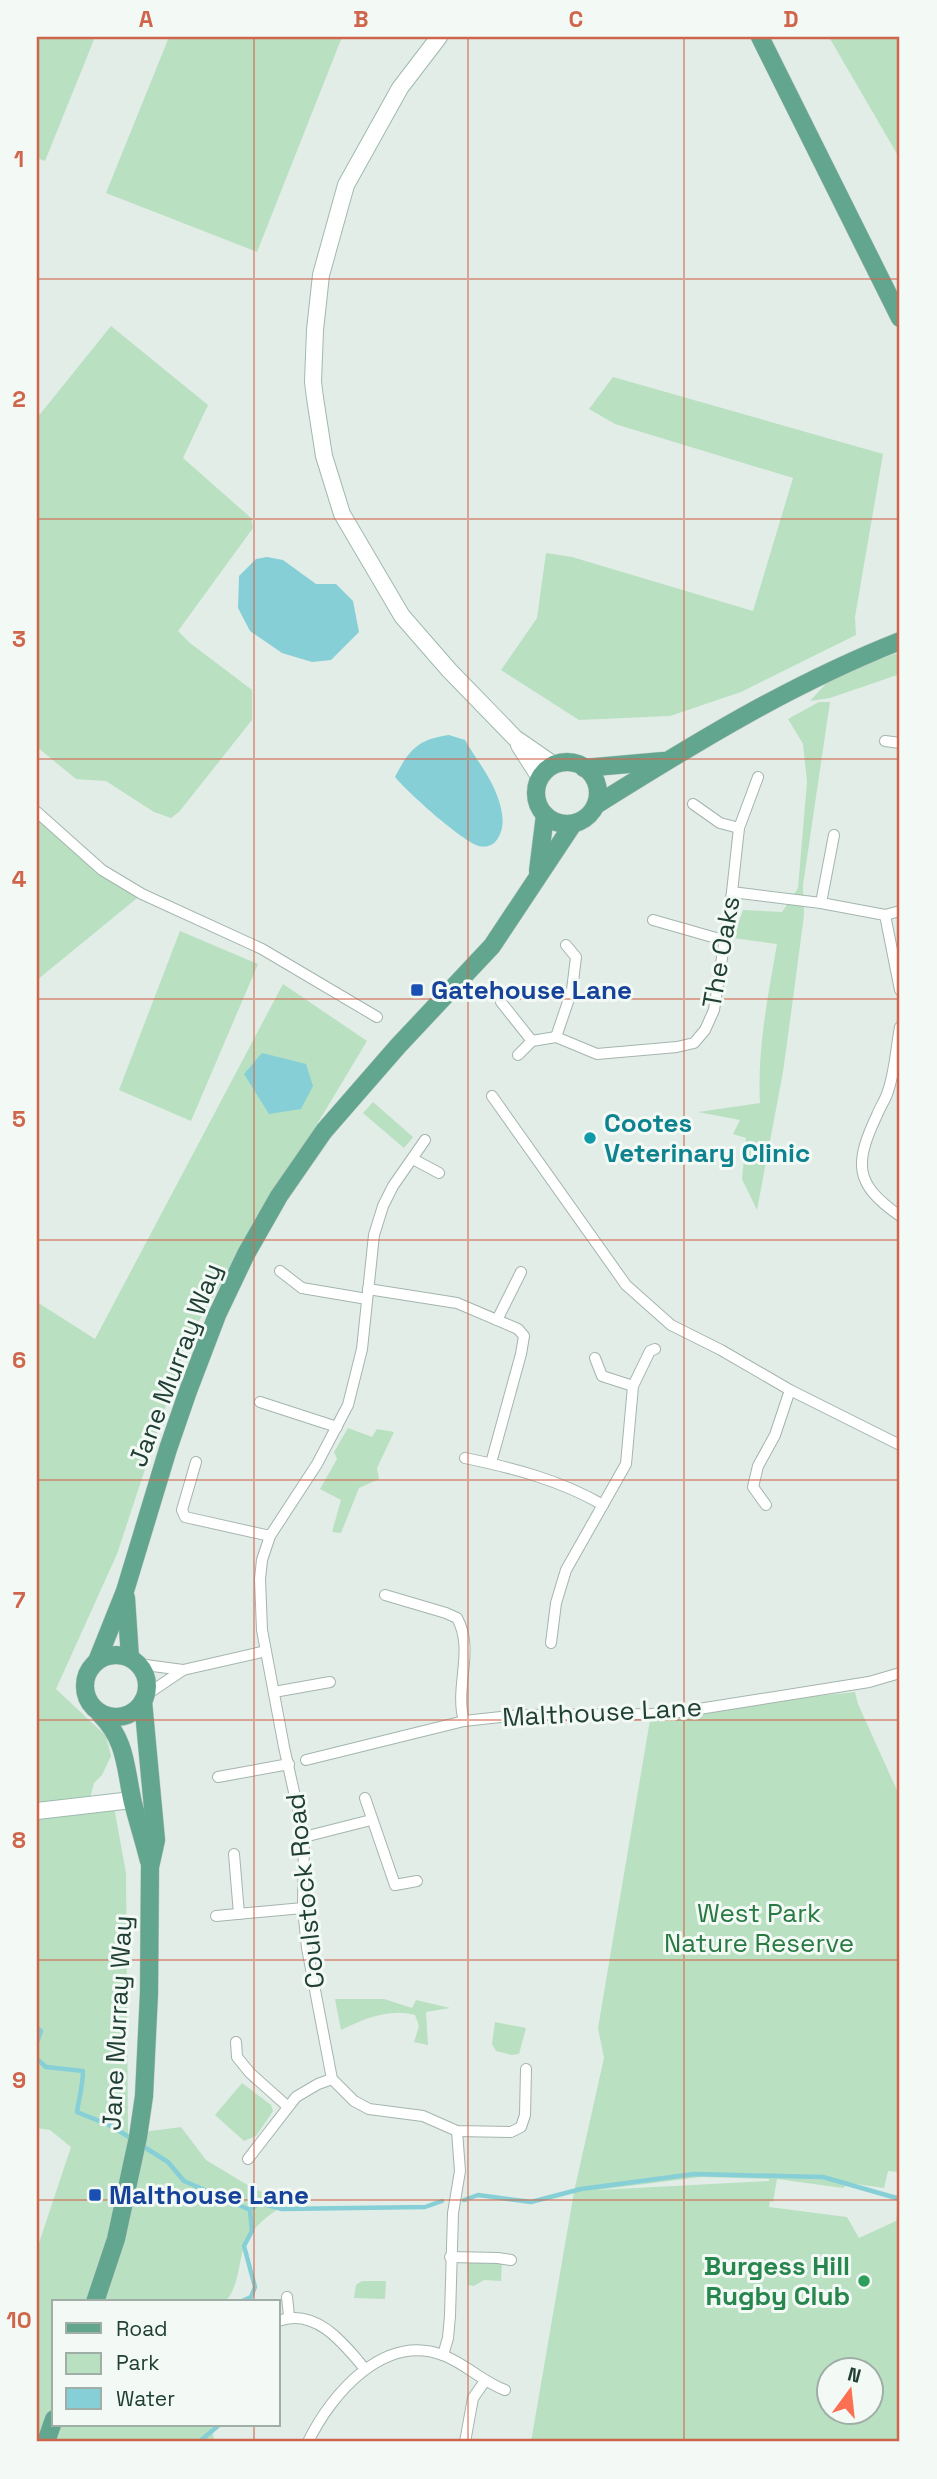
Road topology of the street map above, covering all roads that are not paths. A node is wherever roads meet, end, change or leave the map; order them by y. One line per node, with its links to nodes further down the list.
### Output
1 (439, 37): 5 (street)
2 (760, 37): 3 (main road)
3 (900, 318)
4 (900, 641): 8 (main road)
5 (515, 738): 9 (street); 12 (street)
6 (885, 741): 7 (street)
7 (900, 743)
8 (667, 761): 10 (main road); 13 (main road)
9 (554, 765): 10 (main road); 12 (main road)
10 (584, 768): 13 (main road)
11 (758, 777): 18 (street, The Oaks)
12 (540, 778): 16 (main road)
13 (596, 804): 17 (main road)
14 (693, 804): 18 (street)
15 (37, 812): 30 (street)
16 (545, 815): 17 (main road); 20 (main road, Jane Murray Way)
17 (573, 824): 20 (main road, Jane Murray Way)
18 (739, 828): 21 (street, The Oaks)
19 (834, 835): 22 (street)
20 (538, 878): 57 (main road, Jane Murray Way)
21 (732, 892): 22 (street); 26 (street, The Oaks)
22 (821, 903): 24 (street)
23 (900, 911): 24 (street)
24 (885, 915): 28 (street)
25 (653, 920): 26 (street)
26 (723, 940): 32 (street, The Oaks)
27 (566, 945): 32 (street)
28 (900, 990)
29 (501, 1002): 33 (street)
30 (377, 1017)
31 (900, 1027): 39 (street)
32 (556, 1037): 33 (street)
33 (532, 1041): 34 (street)
34 (518, 1055)
35 (492, 1096): 47 (street)
36 (425, 1140): 37 (street, Coulstock Road)
37 (413, 1158): 38 (street); 42 (street, Coulstock Road)
38 (439, 1173)
39 (900, 1216)
40 (280, 1271): 42 (street)
41 (521, 1272): 43 (street)
42 (367, 1294): 43 (street); 49 (street, Coulstock Road)
43 (496, 1320): 53 (street)
44 (655, 1349): 46 (street)
45 (595, 1358): 46 (street)
46 (634, 1386): 55 (street)
47 (790, 1390): 50 (street); 54 (street)
48 (260, 1402): 49 (street)
49 (337, 1427): 56 (street, Coulstock Road)
50 (900, 1445)
51 (465, 1458): 53 (street)
52 (196, 1462): 56 (street)
53 (491, 1463): 55 (street)
54 (766, 1504)
55 (603, 1505): 59 (street)
56 (270, 1536): 60 (street, Coulstock Road)
57 (125, 1591): 61 (main road, Jane Murray Way); 62 (main road)
58 (385, 1595): 69 (street)
59 (551, 1643)
60 (266, 1651): 63 (street); 66 (street, Coulstock Road)
61 (97, 1661): 62 (main road); 68 (main road)
62 (134, 1661): 63 (street); 67 (main road)
63 (183, 1670): 67 (street)
64 (900, 1673): 69 (street, Malthouse Lane)
65 (330, 1682): 66 (street)
66 (274, 1692): 71 (street, Coulstock Road)
67 (144, 1698): 68 (main road); 79 (main road, Jane Murray Way)
68 (97, 1711): 74 (main road, Jane Murray Way)
69 (464, 1721): 70 (street, Malthouse Lane)
70 (306, 1760)
71 (289, 1764): 72 (street); 77 (street, Coulstock Road)
72 (218, 1777)
73 (365, 1798): 76 (street)
74 (132, 1800): 75 (street); 79 (main road, Jane Murray Way)
75 (37, 1811)
76 (371, 1820): 77 (street); 80 (street)
77 (304, 1837): 81 (street, Coulstock Road)
78 (234, 1854): 82 (street)
79 (150, 1867): 93 (main road, Jane Murray Way)
80 (416, 1881)
81 (303, 1908): 82 (street); 86 (street, Coulstock Road)
82 (239, 1914): 83 (street)
83 (216, 1916)
84 (236, 2042): 87 (street)
85 (526, 2069): 88 (street)
86 (332, 2079): 87 (street); 88 (street)
87 (287, 2106): 89 (street)
88 (457, 2131): 90 (street)
89 (248, 2159)
90 (450, 2257): 91 (street); 95 (street)
91 (511, 2260)
92 (287, 2297): 94 (street)
93 (96, 2300)
94 (284, 2318): 96 (street)
95 (443, 2355): 96 (street); 97 (street)
96 (365, 2369): 101 (street)
97 (485, 2381): 98 (street); 102 (street)
98 (505, 2390)
99 (52, 2426): 100 (main road)
100 (46, 2442)
101 (307, 2442)
102 (465, 2442)

